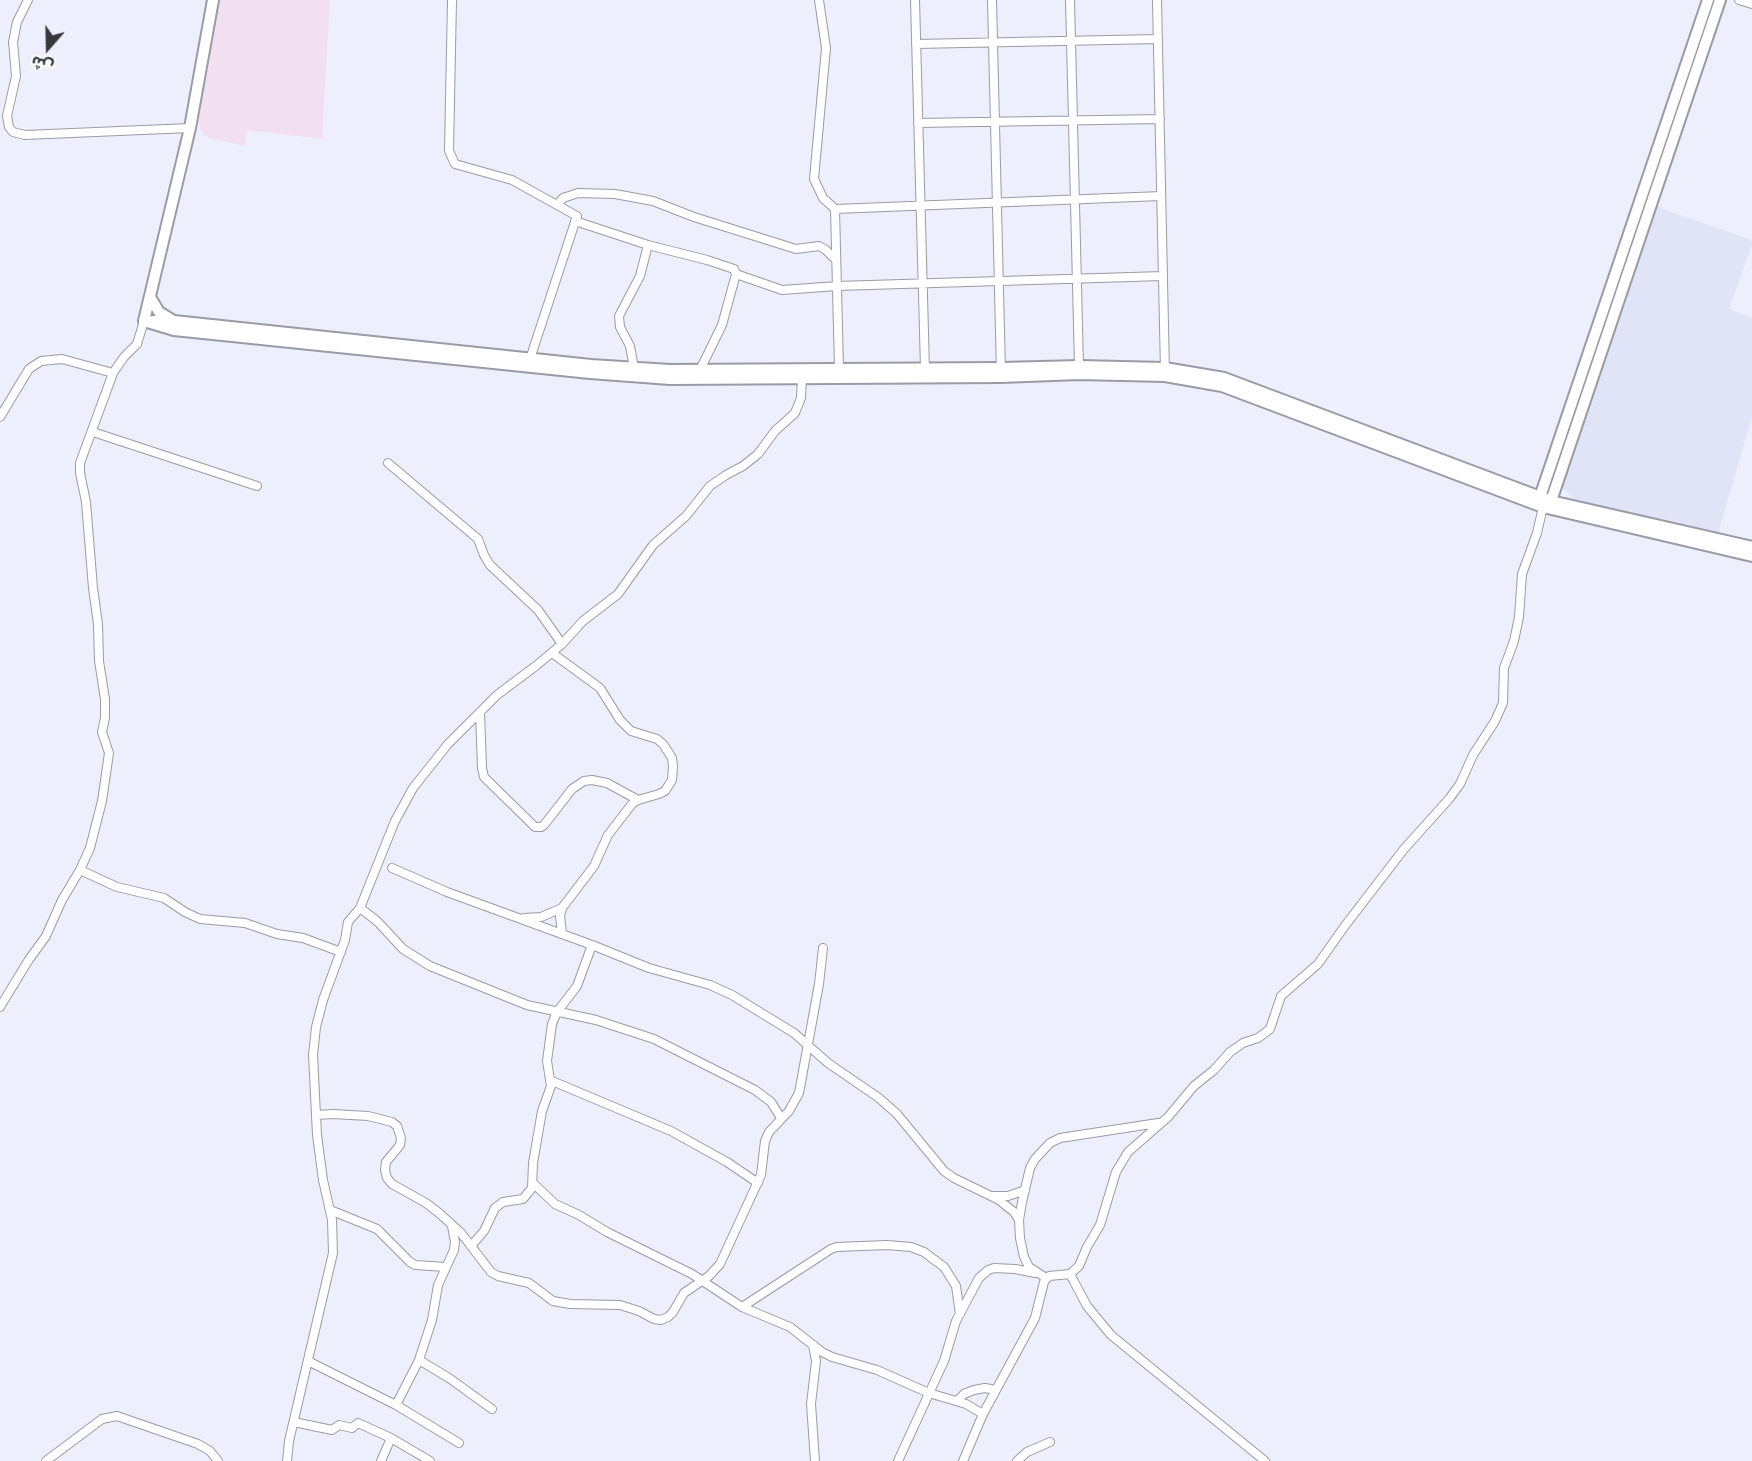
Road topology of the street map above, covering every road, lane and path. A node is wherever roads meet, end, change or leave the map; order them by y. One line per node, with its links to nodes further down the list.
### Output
1 (28, 0): 21 (street)
2 (213, 0): 21 (street)
3 (452, 0): 25 (street)
4 (819, 0): 27 (street)
5 (915, 0): 16 (street)
6 (992, 0): 15 (street)
7 (1070, 0): 14 (street)
8 (1157, 0): 13 (street)
9 (1708, 0): 53 (street)
10 (1720, 0): 53 (street)
11 (1739, 0): 12 (street)
12 (1751, 2)
13 (1158, 39): 14 (street); 17 (street)
14 (1071, 41): 15 (street); 18 (street)
15 (993, 43): 16 (street); 19 (street)
16 (916, 44): 20 (street)
17 (1160, 119): 18 (street); 22 (street)
18 (1073, 120): 19 (street); 23 (street)
19 (995, 122): 20 (street); 24 (street)
20 (918, 123): 26 (street)
21 (190, 128): 37 (street)
22 (1161, 196): 23 (street); 32 (street)
23 (1075, 199): 24 (street); 33 (street)
24 (997, 202): 26 (street); 34 (street)
25 (556, 205): 28 (street); 30 (street)
26 (921, 205): 27 (street); 35 (street)
27 (835, 208): 30 (street)
28 (575, 221): 29 (street); 40 (street)
29 (648, 246): 31 (street); 42 (street)
30 (836, 260): 36 (street)
31 (736, 274): 36 (street); 45 (street)
32 (1163, 276): 33 (street); 46 (street)
33 (1077, 279): 34 (street); 41 (street)
34 (999, 281): 35 (street); 48 (street)
35 (923, 283): 36 (street); 44 (street)
36 (837, 286): 43 (street)
37 (150, 297): 38 (street); 39 (street)
38 (144, 321): 39 (street); 47 (street); 49 (street)
39 (174, 321): 40 (street)
40 (530, 359): 42 (street)
41 (1079, 366): 46 (street); 48 (street)
42 (634, 368): 45 (street)
43 (839, 369): 44 (street); 45 (street)
44 (925, 369): 48 (street)
45 (700, 370)
46 (1165, 372): 48 (street); 55 (street); 56 (street)
47 (113, 373): 50 (street); 51 (street)
48 (1001, 373): 49 (street)
49 (802, 378): 60 (street)
50 (0, 417)
51 (93, 432): 54 (street); 65 (street)
52 (388, 464): 60 (street)
53 (1555, 474): 55 (street); 56 (street); 57 (street)
54 (257, 486)
55 (1517, 489): 56 (street)
56 (1545, 502): 57 (street); 59 (street); 79 (street)
57 (1574, 506): 58 (street)
58 (1752, 547)
59 (1752, 556)
60 (561, 644): 61 (street)
61 (552, 653): 62 (street); 63 (street)
62 (480, 712): 63 (street); 66 (street)
63 (638, 800): 67 (street)
64 (392, 868): 68 (street)
65 (80, 870): 72 (street); 73 (street)
66 (360, 908): 72 (street); 74 (street)
67 (562, 908): 68 (street); 69 (street)
68 (517, 918): 69 (street)
69 (562, 934): 70 (street)
70 (592, 945): 74 (street); 75 (street)
71 (823, 948): 75 (street)
72 (341, 952): 77 (street)
73 (0, 1007)
74 (557, 1012): 76 (street); 78 (street)
75 (808, 1045): 78 (street); 83 (street)
76 (552, 1081): 80 (street); 81 (street)
77 (316, 1115): 84 (street); 86 (street)
78 (781, 1118): 81 (street)
79 (1160, 1123): 82 (street); 90 (street)
80 (533, 1183): 87 (street); 92 (street)
81 (758, 1183): 92 (street)
82 (1025, 1190): 83 (street); 85 (street)
83 (991, 1196): 85 (street)
84 (330, 1210): 88 (street); 97 (street)
85 (1019, 1220): 89 (street)
86 (452, 1224): 87 (street); 88 (street)
87 (471, 1246): 92 (street)
88 (446, 1267): 96 (street)
89 (1037, 1274): 91 (street); 94 (street)
90 (1070, 1274): 91 (street); 117 (street)
91 (1046, 1278): 98 (street)
92 (702, 1280): 93 (street)
93 (742, 1307): 94 (street); 95 (street)
94 (960, 1314): 99 (street)
95 (813, 1345): 99 (street); 113 (street)
96 (419, 1360): 101 (street); 102 (street)
97 (308, 1361): 101 (street); 104 (street)
98 (996, 1390): 100 (street); 103 (street)
99 (929, 1393): 100 (street); 114 (street)
100 (957, 1401): 103 (street)
101 (396, 1404): 107 (street)
102 (492, 1409)
103 (983, 1414): 115 (street)
104 (294, 1422): 105 (street); 110 (street)
105 (391, 1438): 111 (street); 112 (street)
106 (1050, 1442): 116 (street)
107 (459, 1443)
108 (46, 1461): 109 (street)
109 (218, 1461)
110 (287, 1461)
111 (381, 1461)
112 (430, 1461)
113 (815, 1461)
114 (898, 1461)
115 (963, 1461)
116 (1017, 1461)
117 (1265, 1461)

